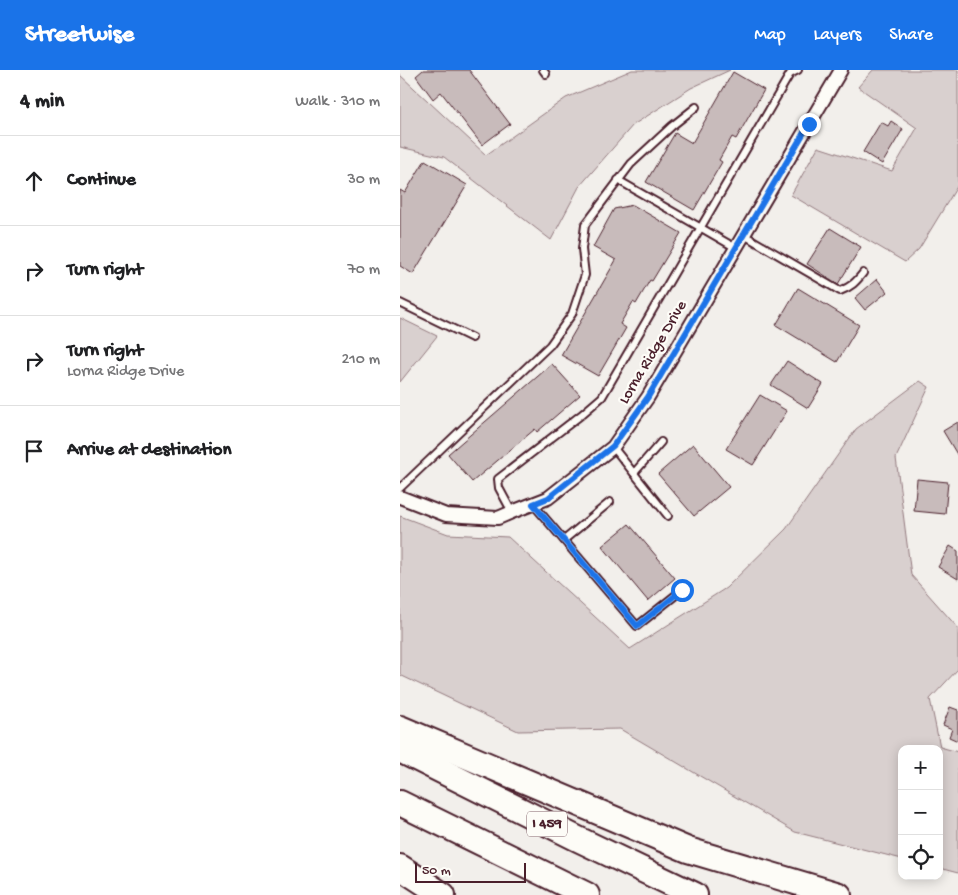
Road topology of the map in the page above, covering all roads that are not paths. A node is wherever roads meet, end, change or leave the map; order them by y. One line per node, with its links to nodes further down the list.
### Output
1 (798, 70): 5 (lane)
2 (841, 70): 6 (street, Lorna Ridge Drive)
3 (696, 107): 4 (lane)
4 (618, 180): 5 (lane); 14 (lane)
5 (701, 228): 7 (lane); 18 (lane)
6 (744, 235): 7 (street, Lorna Ridge Drive); 8 (lane)
7 (736, 248): 12 (street, Lorna Ridge Drive)
8 (863, 272)
9 (400, 302): 10 (lane)
10 (472, 338)
11 (661, 442): 13 (lane)
12 (613, 446): 13 (lane); 17 (street, Lorna Ridge Drive)
13 (634, 473): 19 (lane)
14 (400, 488)
15 (400, 498): 18 (street, Lorna Ridge Drive)
16 (610, 502): 20 (lane)
17 (533, 504): 18 (street, Lorna Ridge Drive); 20 (lane)
18 (512, 512)
19 (668, 516)
20 (564, 540): 21 (lane)
21 (682, 590)
22 (400, 728): 29 (highway)
23 (400, 750): 28 (highway, I 459)
24 (400, 803): 27 (highway)
25 (400, 866): 26 (highway)
26 (443, 895)
27 (587, 895)
28 (695, 895)
29 (840, 895)

